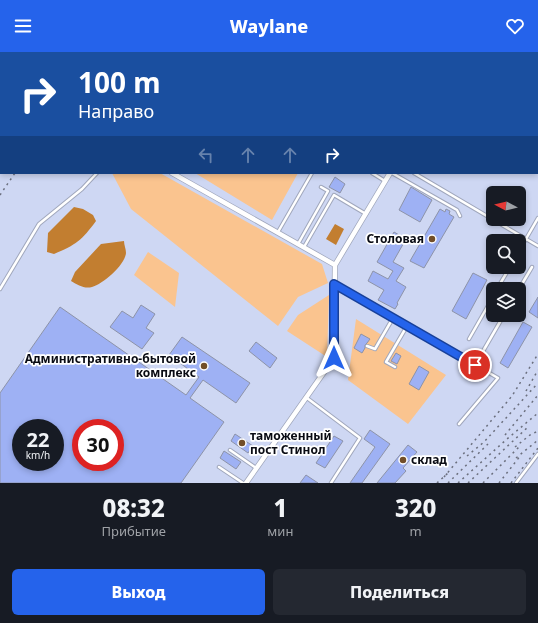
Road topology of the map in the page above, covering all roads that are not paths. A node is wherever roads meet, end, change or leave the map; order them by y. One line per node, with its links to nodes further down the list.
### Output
1 (96, 174): 23 (lane)
2 (174, 174): 13 (street)
3 (311, 174): 13 (lane)
4 (374, 174): 8 (lane)
5 (390, 174): 8 (street)
6 (393, 174): 11 (lane)
7 (416, 174): 14 (lane)
8 (386, 181): 10 (street)
9 (321, 187): 16 (lane)
10 (366, 214): 18 (lane); 19 (street)
11 (460, 216)
12 (538, 218): 15 (lane)
13 (277, 233): 16 (street)
14 (518, 234)
15 (526, 239): 17 (lane)
16 (298, 244): 18 (street)
17 (538, 246)
18 (304, 248): 19 (street)
19 (334, 265): 22 (street)
20 (532, 267): 21 (lane)
21 (523, 282)
22 (334, 284): 25 (lane); 32 (street)
23 (0, 289)
24 (486, 310): 28 (lane)
25 (393, 318): 27 (lane); 29 (lane)
26 (500, 322): 30 (lane)
27 (407, 326): 30 (lane); 31 (lane)
28 (469, 340)
29 (368, 346)
30 (475, 365): 33 (lane)
31 (394, 368)
32 (306, 397): 37 (street); 40 (lane)
33 (459, 424)
34 (230, 450): 37 (lane)
35 (538, 454): 41 (lane)
36 (219, 467): 38 (lane)
37 (256, 468): 39 (street)
38 (243, 483)
39 (246, 483)
40 (331, 483)
41 (516, 483)

